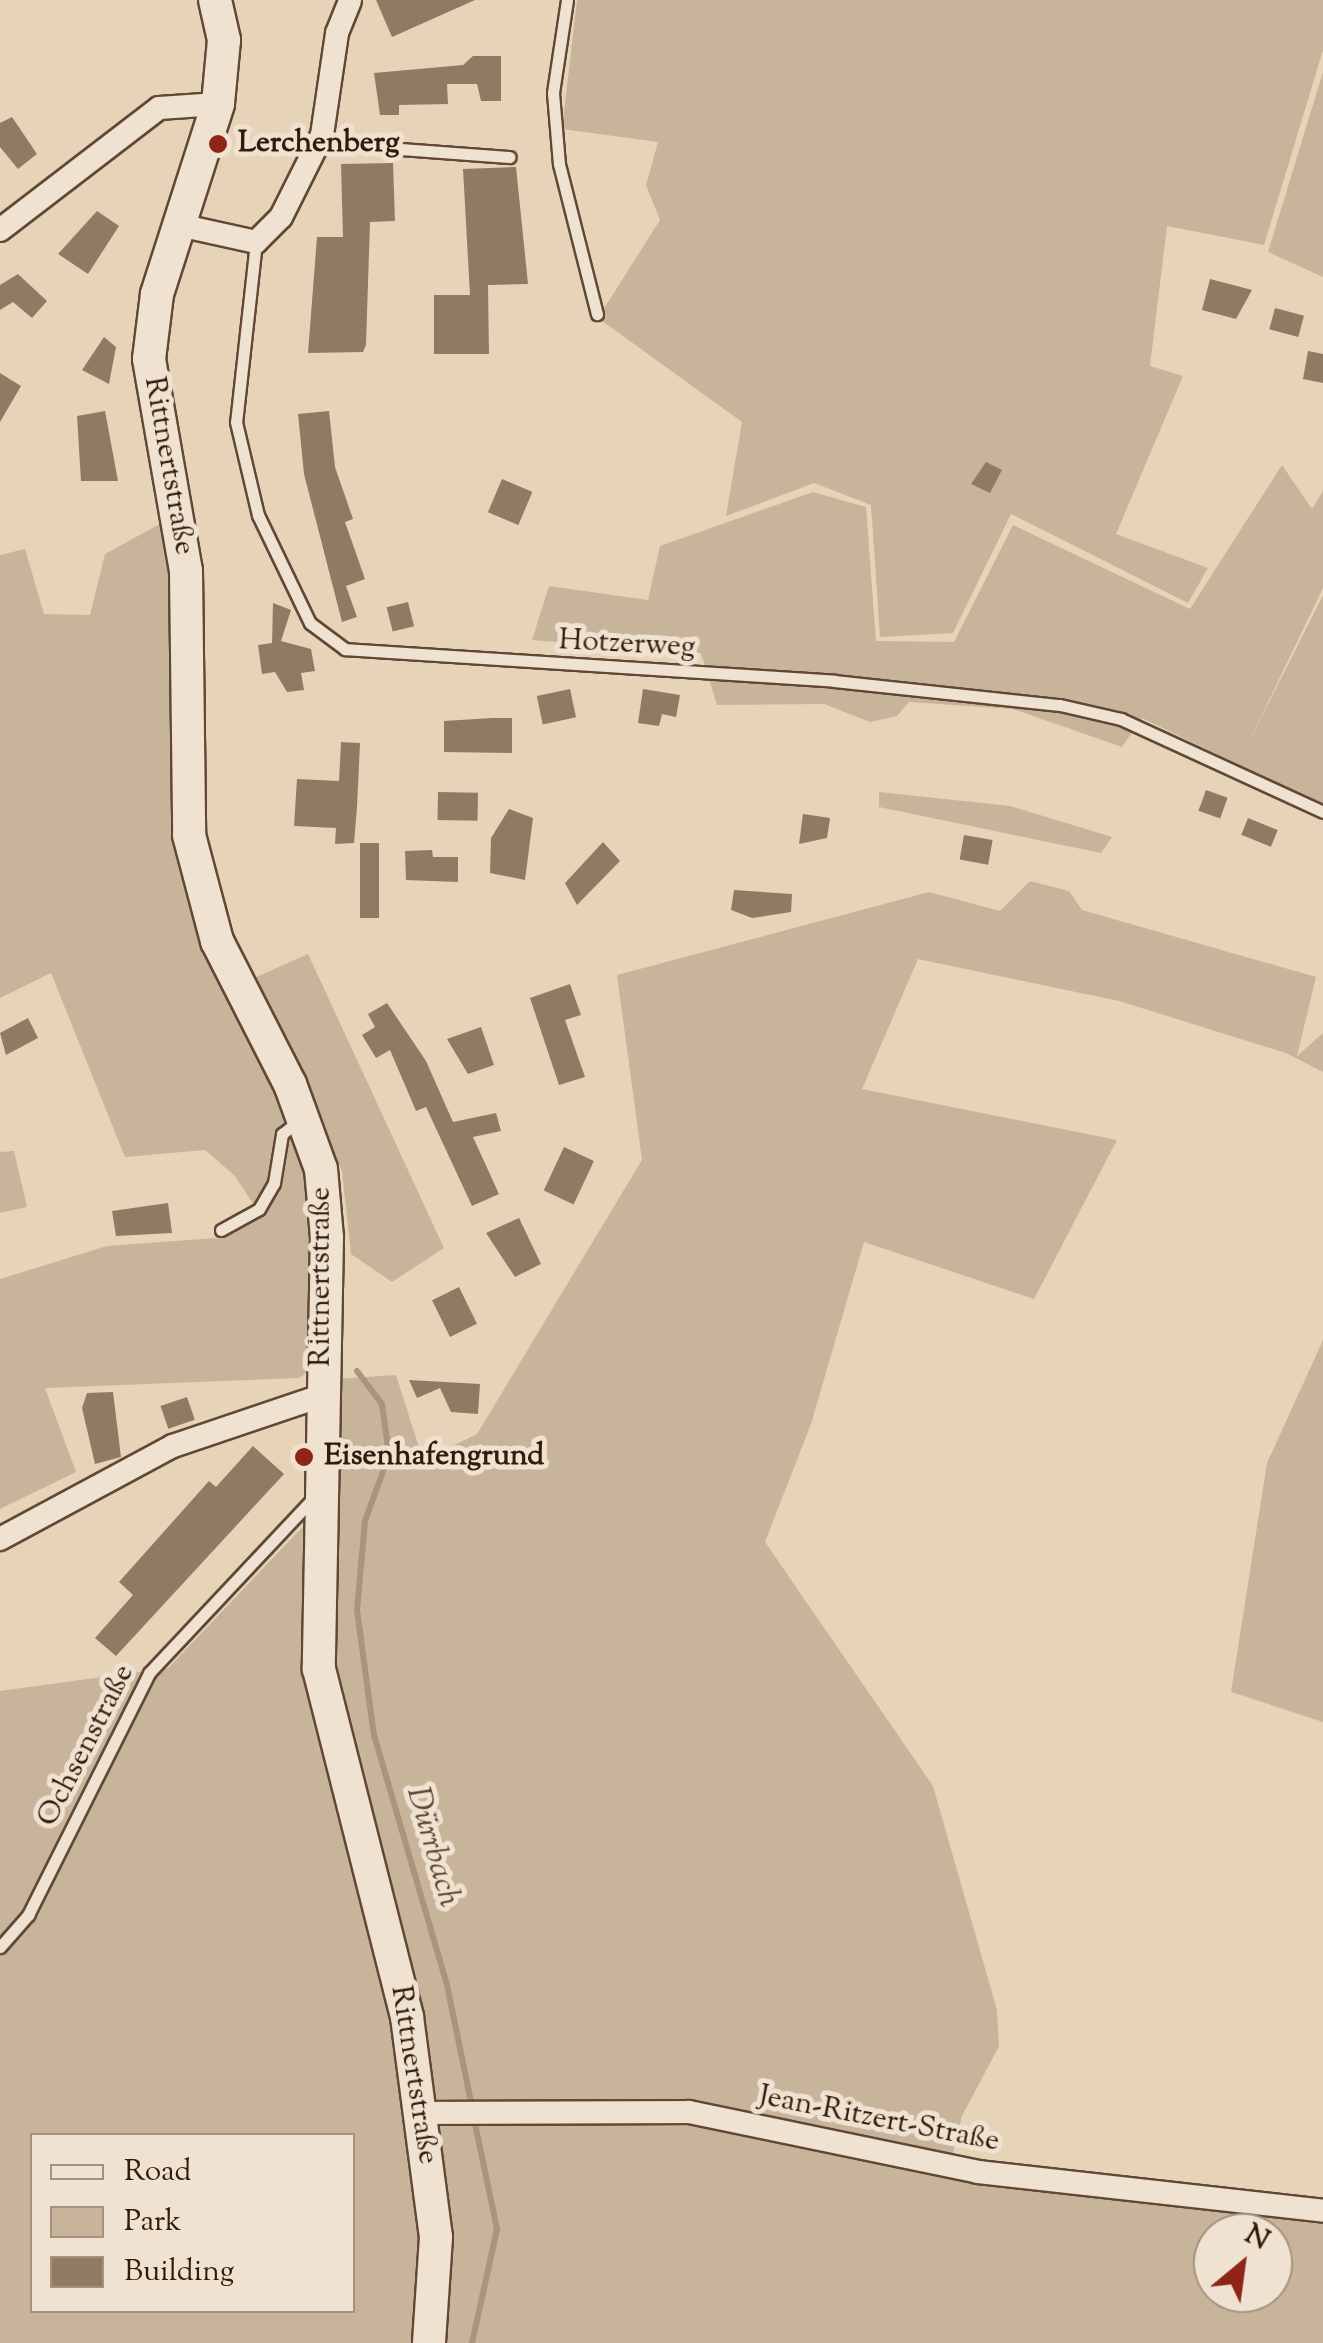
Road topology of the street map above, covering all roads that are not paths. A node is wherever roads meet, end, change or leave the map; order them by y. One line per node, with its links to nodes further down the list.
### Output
1 (215, 0): 4 (street, Rittnertstraße)
2 (350, 0): 5 (street)
3 (566, 0): 10 (lane)
4 (218, 104): 7 (street, Rittnertstraße); 8 (street)
5 (319, 143): 6 (lane); 9 (street)
6 (509, 158)
7 (179, 224): 9 (street); 12 (street, Rittnertstraße)
8 (0, 230)
9 (256, 242): 11 (lane, Hotzerweg)
10 (597, 314)
11 (1323, 812)
12 (304, 1116): 13 (lane); 14 (street, Rittnertstraße)
13 (220, 1230)
14 (321, 1396): 15 (street, Rittnertstraße); 16 (street)
15 (318, 1493): 17 (lane, Ochsenstraße); 18 (street, Rittnertstraße)
16 (0, 1538)
17 (0, 1948)
18 (438, 2112): 19 (street, Jean-Ritzert-Straße); 20 (street, Rittnertstraße)
19 (1323, 2211)
20 (429, 2343)

